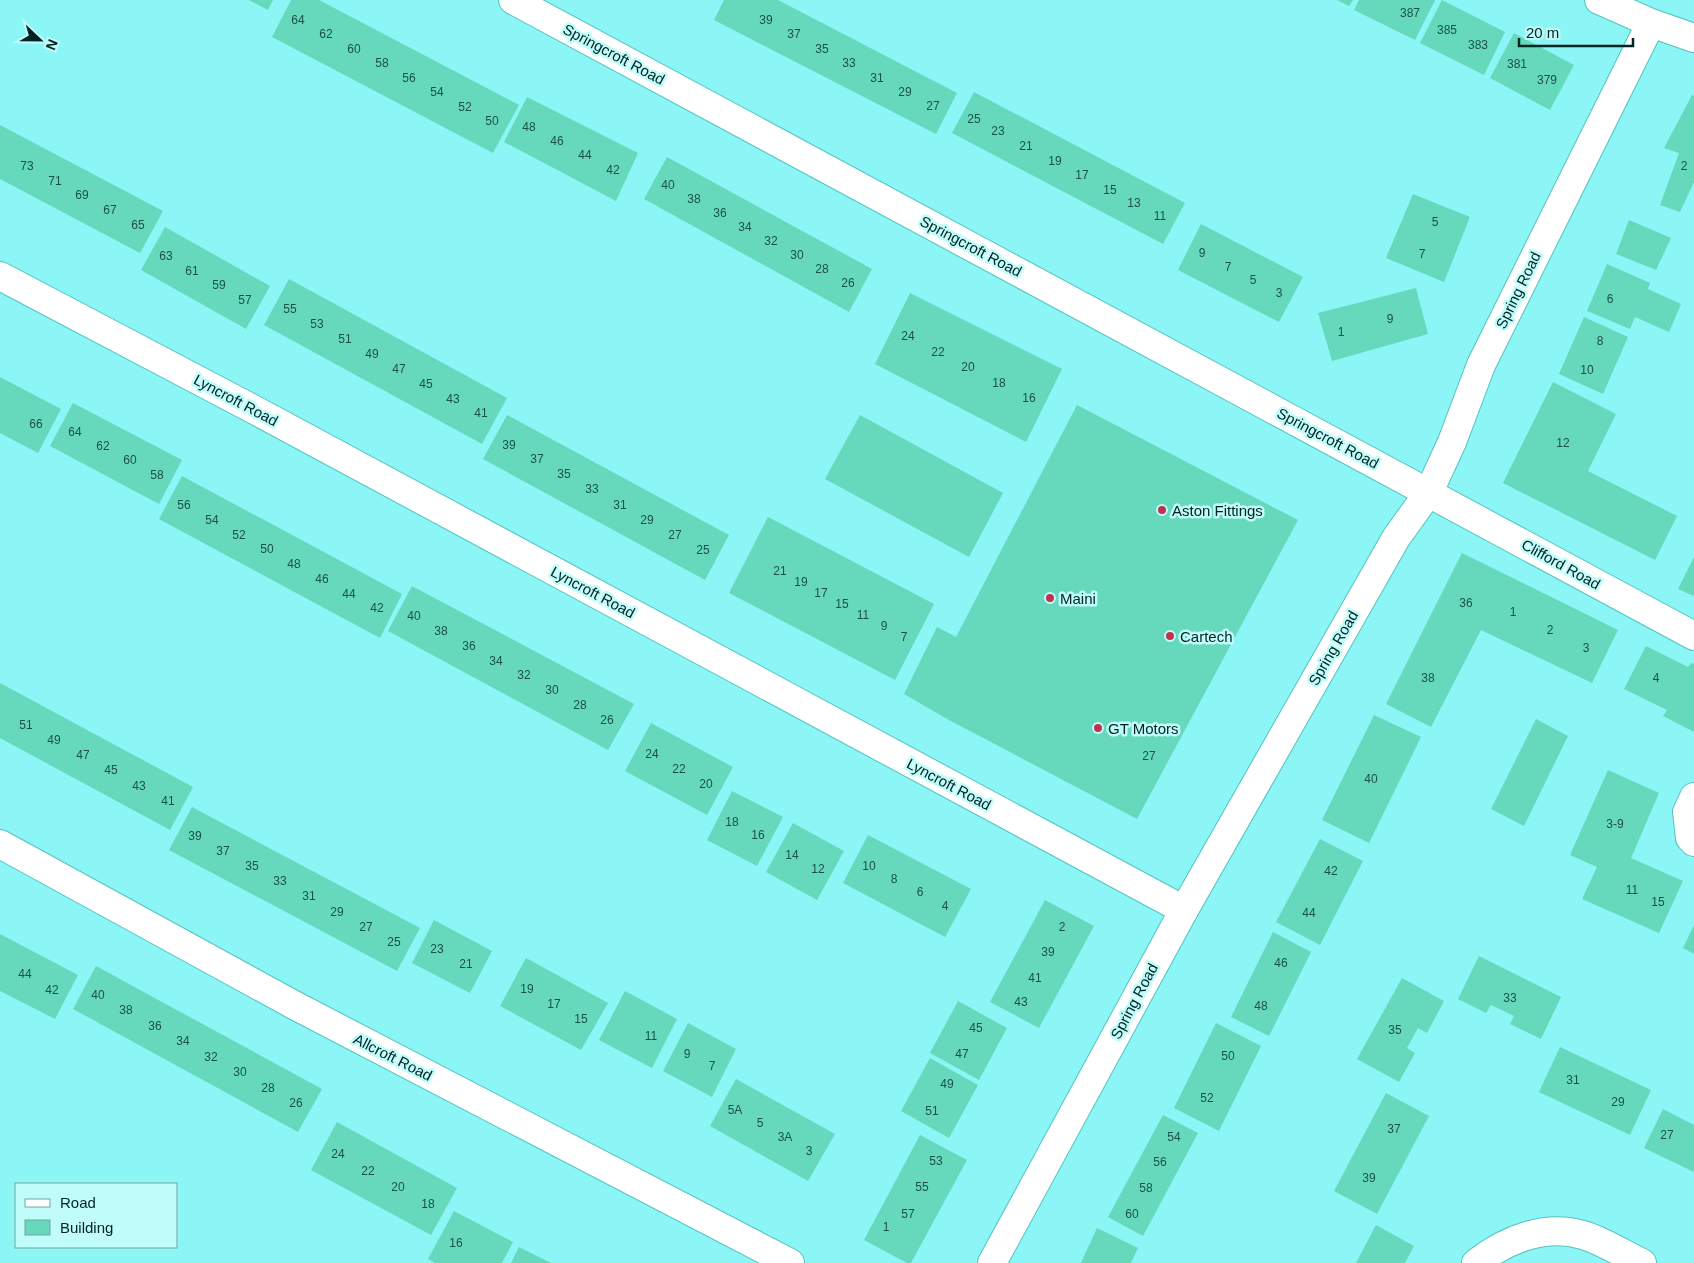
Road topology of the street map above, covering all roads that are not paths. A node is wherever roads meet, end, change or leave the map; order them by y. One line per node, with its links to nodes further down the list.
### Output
1 (513, 0): 6 (street, Springcroft Road)
2 (1599, 0): 3 (street)
3 (1651, 23): 4 (street); 6 (street, Spring Road)
4 (1694, 38)
5 (0, 276): 11 (street, Lyncroft Road)
6 (1429, 492): 7 (street, Clifford Road); 11 (street, Spring Road)
7 (1694, 636)
8 (1694, 797): 9 (street)
9 (1694, 842)
10 (0, 844): 12 (street, Allcroft Road)
11 (1184, 910): 13 (street, Spring Road)
12 (790, 1263)
13 (992, 1263)
14 (1476, 1263): 15 (street)
15 (1642, 1263)

